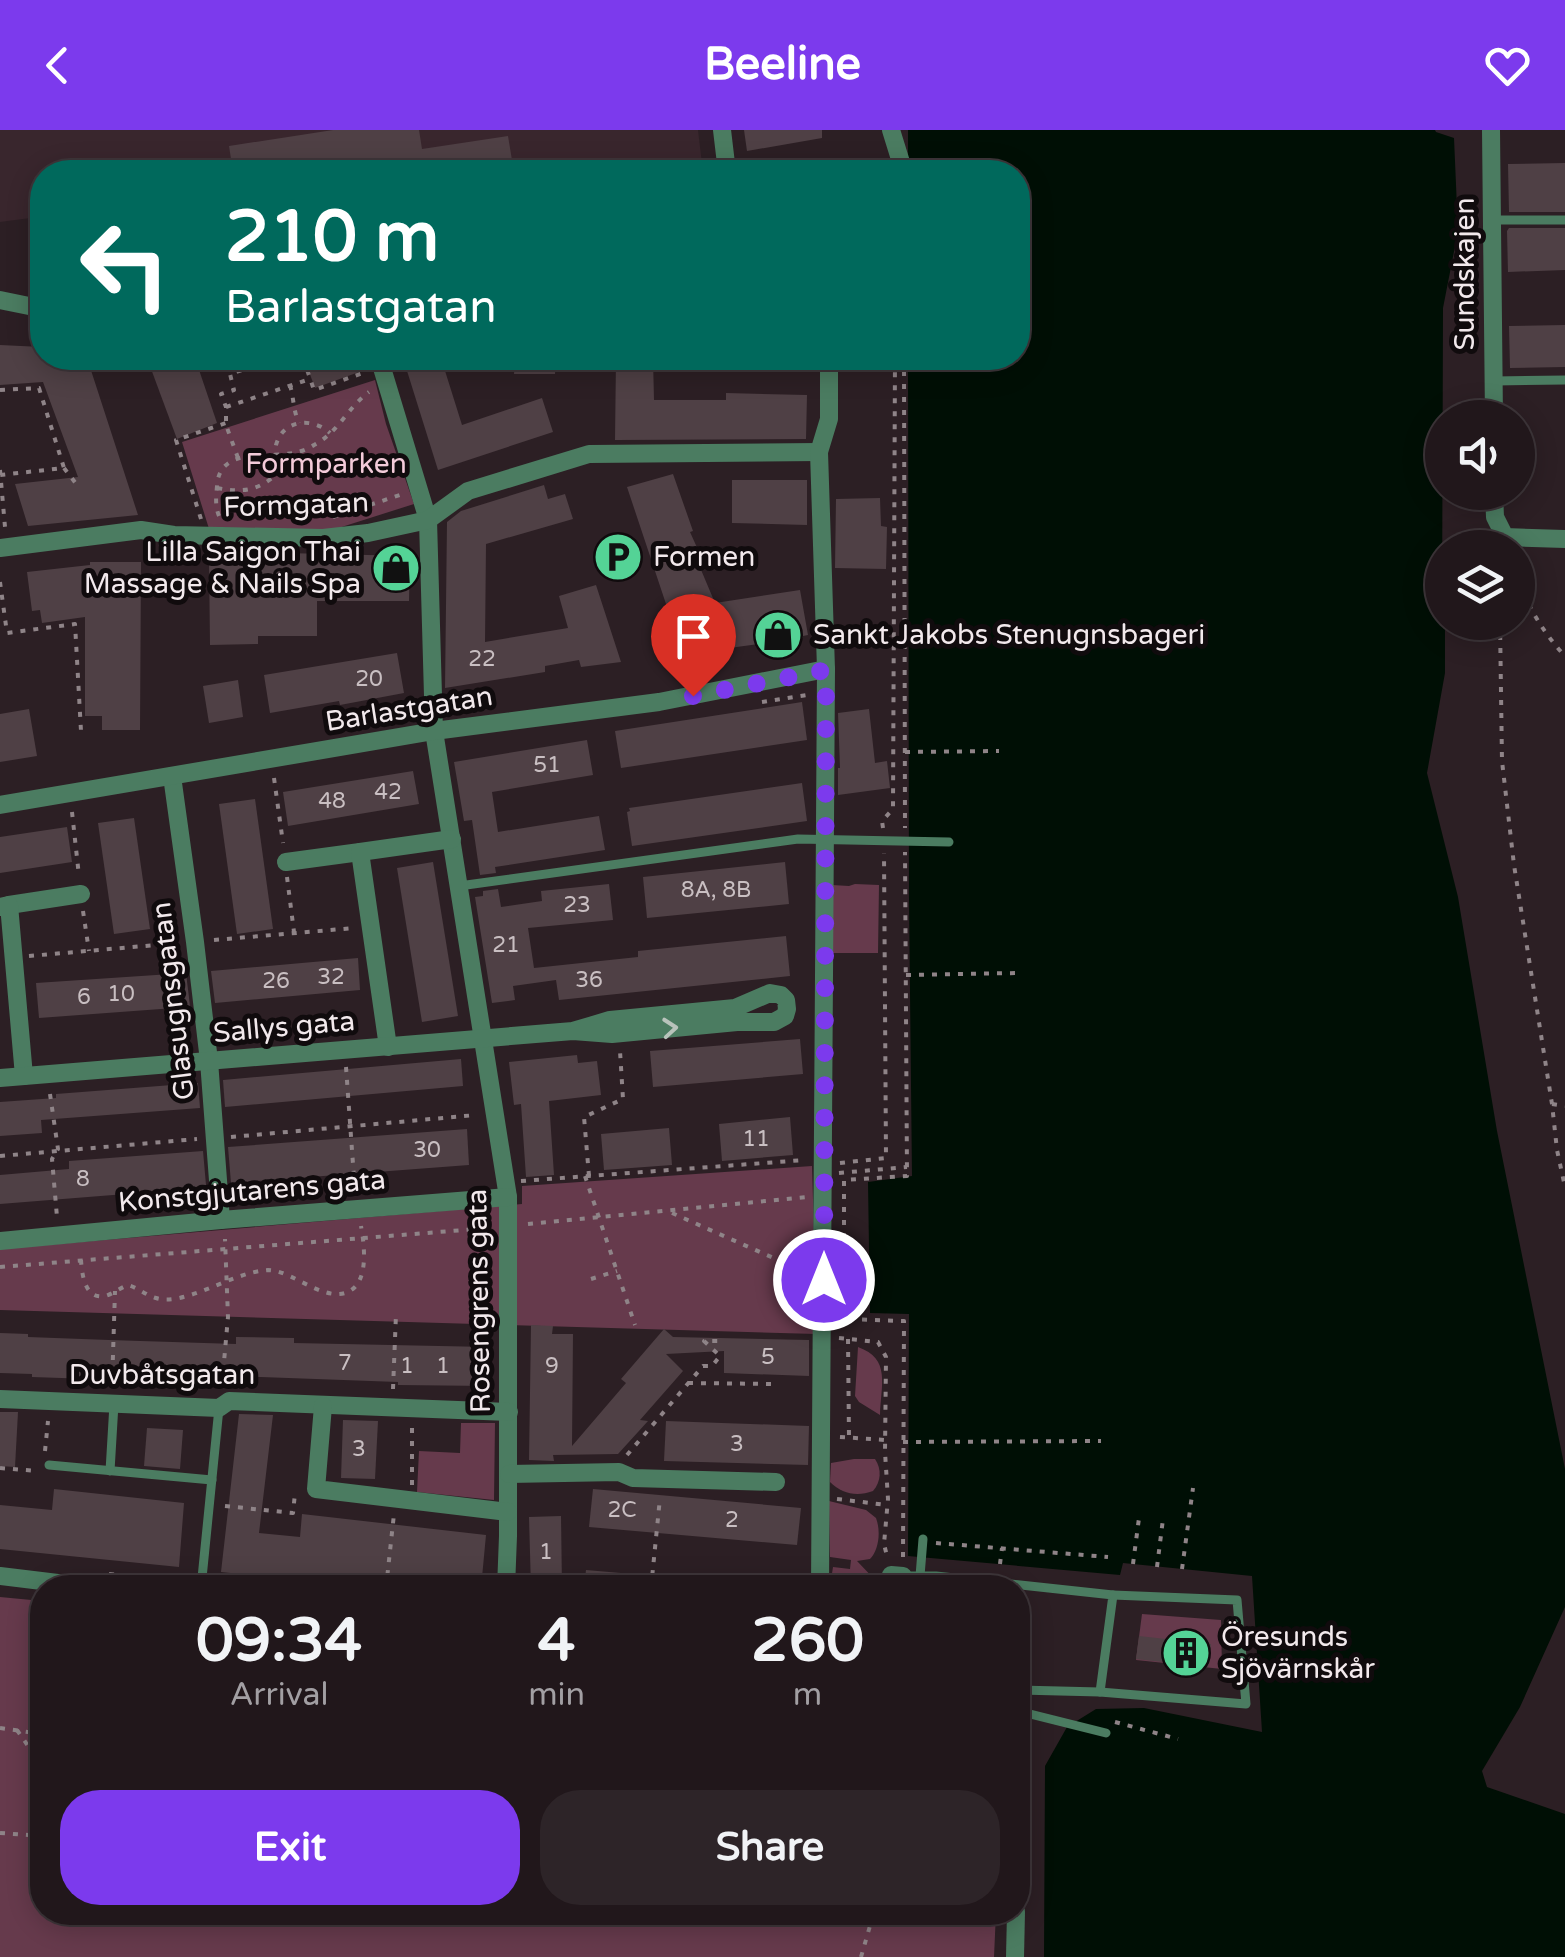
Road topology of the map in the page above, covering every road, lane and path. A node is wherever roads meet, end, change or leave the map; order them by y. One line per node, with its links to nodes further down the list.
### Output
1 (722, 130): 4 (street)
2 (892, 130): 5 (street)
3 (1491, 130): 6 (street, Sundskajen)
4 (726, 160)
5 (901, 160)
6 (1492, 220): 7 (lane); 20 (street, Sundskajen)
7 (1565, 220)
8 (0, 300): 9 (street)
9 (30, 306)
10 (243, 370): 24 (path)
11 (307, 370): 18 (path)
12 (376, 370): 18 (path)
13 (380, 370): 27 (path)
14 (383, 370): 35 (street, Rosengrens gata)
15 (829, 370): 28 (street)
16 (895, 370): 56 (path)
17 (904, 370): 52 (path)
18 (310, 379): 21 (path)
19 (1565, 380): 20 (lane)
20 (1494, 381): 23 (street, Sundskajen)
21 (290, 385): 24 (path); 26 (path)
22 (0, 390): 31 (path)
23 (1494, 400)
24 (226, 407): 25 (path)
25 (226, 423): 30 (path); 40 (path)
26 (299, 423): 27 (path); 29 (path)
27 (331, 434): 29 (path)
28 (819, 452): 39 (street, Formgatan); 47 (street)
29 (275, 454): 30 (path); 34 (path)
30 (238, 458): 34 (path)
31 (64, 468): 32 (path); 33 (path)
32 (0, 472): 42 (path)
33 (77, 485)
34 (217, 488): 37 (path)
35 (419, 488): 38 (path); 39 (street, Rosengrens gata)
36 (1495, 510): 41 (street)
37 (220, 518)
38 (325, 519)
39 (428, 520): 40 (street, Formgatan); 51 (street, Rosengrens gata)
40 (206, 536): 42 (street, Formgatan)
41 (1565, 539)
42 (3, 547)
43 (0, 582): 50 (path)
44 (1535, 616): 46 (path)
45 (1500, 640): 78 (path)
46 (1565, 656)
47 (826, 670): 48 (street); 51 (street, Barlastgatan)
48 (826, 692): 49 (path); 58 (street)
49 (748, 704)
50 (81, 731)
51 (434, 731): 54 (street, Barlastgatan); 57 (street, Rosengrens gata)
52 (905, 752): 53 (path); 59 (path)
53 (999, 752)
54 (172, 776): 55 (street, Barlastgatan); 74 (street, Glasugnsgatan)
55 (0, 805)
56 (892, 813)
57 (452, 839): 61 (street); 64 (street, Rosengrens gata)
58 (826, 840): 59 (lane); 64 (lane); 85 (street)
59 (905, 841): 60 (lane); 68 (path)
60 (950, 842)
61 (360, 852): 62 (street); 72 (street)
62 (286, 862)
63 (884, 870): 85 (path)
64 (459, 886): 71 (street, Rosengrens gata)
65 (81, 894): 66 (street)
66 (5, 906): 76 (street)
67 (1017, 973): 68 (path)
68 (906, 975): 86 (path)
69 (573, 1032): 70 (street, Sallys gata); 70 (street, Sallys gata, one-way to 69); 71 (street, Sallys gata)
70 (618, 1033): 87 (path)
71 (484, 1039): 72 (street, Sallys gata); 80 (street, Rosengrens gata)
72 (388, 1047): 73 (street, Sallys gata)
73 (345, 1050): 74 (street, Sallys gata); 81 (path)
74 (209, 1061): 75 (street, Sallys gata); 82 (street, Glasugnsgatan)
75 (48, 1074): 76 (street, Sallys gata); 83 (path)
76 (24, 1076): 77 (street, Sallys gata)
77 (0, 1078)
78 (1552, 1104): 79 (path); 88 (path)
79 (1565, 1106)
80 (496, 1114): 81 (path); 89 (street, Rosengrens gata)
81 (349, 1126): 82 (path); 91 (path)
82 (215, 1138): 83 (path); 94 (street, Glasugnsgatan)
83 (58, 1150): 84 (path); 96 (path)
84 (0, 1156)
85 (824, 1166): 86 (path); 87 (path); 90 (street)
86 (907, 1168): 125 (path)
87 (587, 1176): 89 (path); 93 (path)
88 (1565, 1187)
89 (507, 1190): 91 (street, Konstgjutarens gata); 95 (street, Rosengrens gata)
90 (824, 1196): 92 (path); 105 (street)
91 (357, 1208): 94 (street, Konstgjutarens gata); 97 (path)
92 (668, 1211): 93 (path); 105 (path)
93 (599, 1218): 95 (path); 102 (path)
94 (222, 1220): 96 (street, Konstgjutarens gata); 99 (path)
95 (510, 1226): 97 (path); 120 (street, Rosengrens gata)
96 (62, 1236): 98 (street, Konstgjutarens gata)
97 (363, 1238): 99 (path); 103 (path)
98 (0, 1241)
99 (228, 1249): 100 (path); 103 (path)
100 (81, 1260): 101 (path); 106 (path)
101 (0, 1267)
102 (616, 1270): 104 (path); 108 (path)
103 (227, 1279): 106 (path); 118 (path)
104 (592, 1279)
105 (824, 1280): 109 (street)
106 (115, 1291): 116 (path)
107 (396, 1314): 119 (path)
108 (634, 1325)
109 (823, 1338): 110 (path); 121 (street)
110 (848, 1339): 122 (path); 123 (path)
111 (722, 1341): 112 (path)
112 (688, 1384): 113 (path); 129 (path)
113 (773, 1384)
114 (0, 1399): 115 (street, Duvbåtsgatan)
115 (50, 1401): 116 (street, Duvbåtsgatan); 126 (path)
116 (113, 1404): 118 (street, Duvbåtsgatan); 128 (lane)
117 (324, 1406): 118 (street, Duvbåtsgatan); 119 (street, Duvbåtsgatan); 135 (street)
118 (219, 1408): 132 (lane)
119 (403, 1410): 120 (street, Duvbåtsgatan); 137 (path)
120 (509, 1412): 130 (street, Rosengrens gata)
121 (822, 1436): 122 (path); 136 (street)
122 (849, 1438): 123 (path)
123 (886, 1440): 139 (path)
124 (1101, 1441): 125 (path)
125 (904, 1442): 157 (path)
126 (49, 1465): 127 (path); 128 (lane)
127 (0, 1468)
128 (110, 1471): 132 (lane)
129 (619, 1472): 130 (street); 131 (street)
130 (508, 1474): 140 (street, Rosengrens gata)
131 (662, 1479): 133 (street); 154 (path)
132 (212, 1480): 138 (lane)
133 (776, 1482)
134 (1193, 1488): 150 (path)
135 (316, 1490): 137 (street); 138 (path)
136 (821, 1497): 139 (path); 155 (street)
137 (404, 1500): 140 (street); 152 (path)
138 (210, 1504): 151 (lane)
139 (887, 1505): 156 (path)
140 (508, 1512): 153 (street, Rosengrens gata)
141 (1139, 1518): 148 (path)
142 (1163, 1519): 149 (path)
143 (923, 1539): 158 (lane)
144 (936, 1543): 145 (path)
145 (1002, 1548): 146 (path); 147 (path)
146 (1108, 1557)
147 (1000, 1564)
148 (1133, 1564)
149 (1157, 1566)
150 (1182, 1569)
151 (202, 1575)
152 (389, 1575)
153 (506, 1575)
154 (652, 1575)
155 (820, 1575)
156 (899, 1575)
157 (901, 1575)
158 (903, 1575)
159 (0, 1576): 160 (street)
160 (30, 1577)
161 (1030, 1589): 162 (lane)
162 (1113, 1595): 164 (lane); 164 (lane)
163 (1030, 1690): 164 (lane)
164 (1100, 1692)
165 (1030, 1713): 170 (lane)
166 (1105, 1720): 171 (path)
167 (0, 1728): 168 (path)
168 (17, 1730): 169 (path); 172 (path)
169 (30, 1732)
170 (1106, 1733)
171 (1178, 1740)
172 (30, 1748)
173 (0, 1832): 174 (path)
174 (30, 1835)
175 (870, 1925): 177 (path)
176 (1016, 1925): 178 (street)
177 (861, 1957)
178 (1015, 1957)

